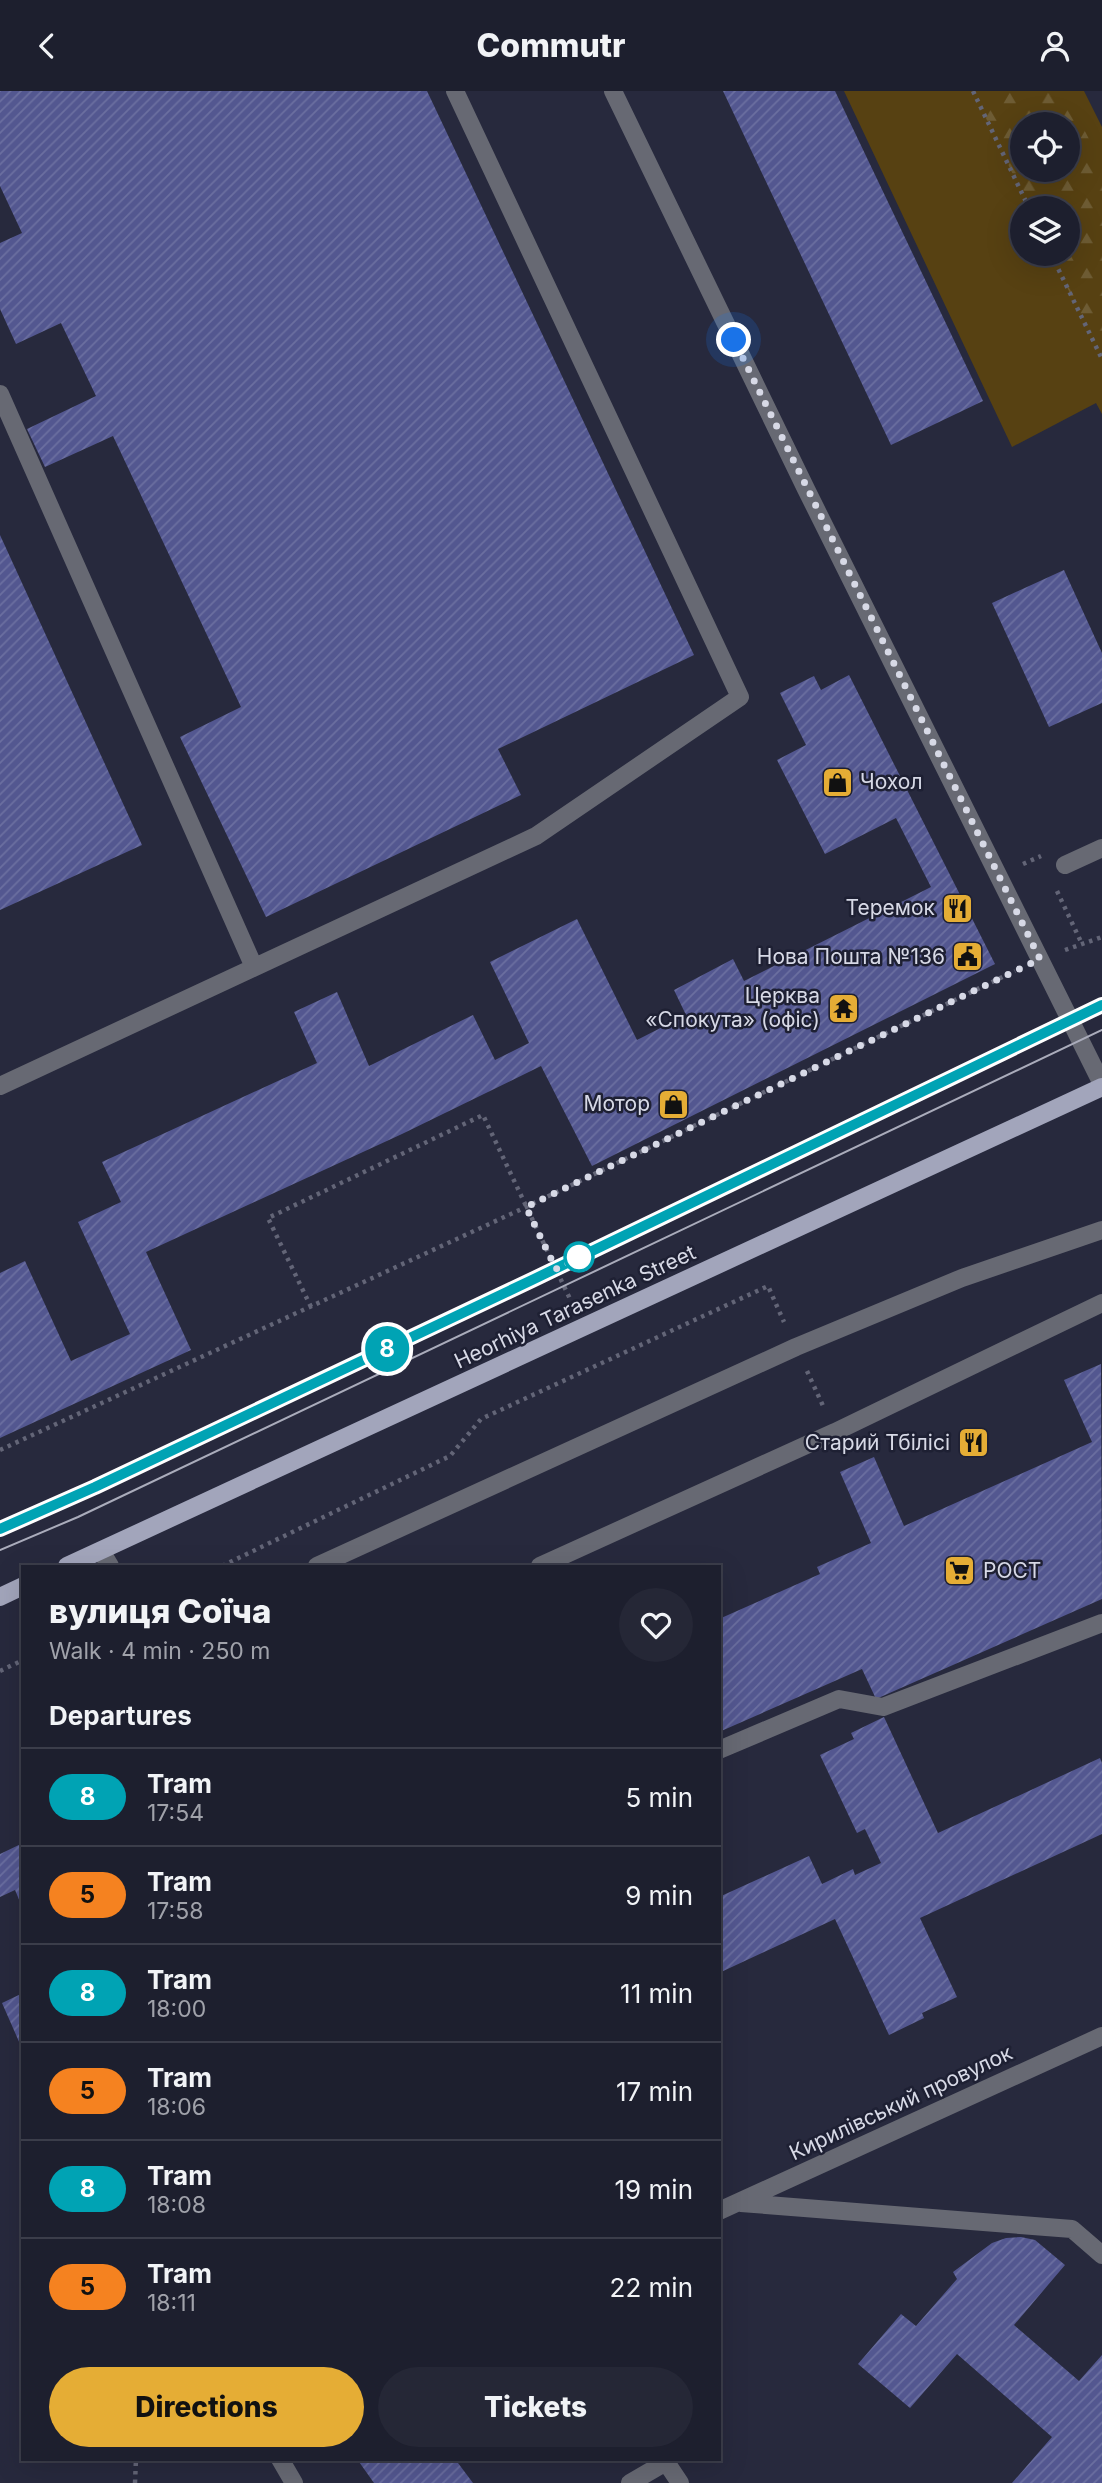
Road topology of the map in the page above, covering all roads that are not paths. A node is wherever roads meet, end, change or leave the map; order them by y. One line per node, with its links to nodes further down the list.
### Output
1 (455, 91): 6 (street)
2 (613, 91): 8 (street)
3 (0, 394): 6 (street)
4 (1102, 848): 5 (street)
5 (1065, 865)
6 (254, 967): 7 (street)
7 (0, 1086)
8 (1102, 1086): 11 (main road, Heorhiya Tarasenka Street)
9 (1102, 1230): 13 (street)
10 (1102, 1303): 14 (street)
11 (105, 1559): 12 (main road, Heorhiya Tarasenka Street)
12 (72, 1565)
13 (319, 1565)
14 (542, 1565)
15 (21, 1587): 16 (main road)
16 (0, 1597)
17 (1102, 1623): 18 (street)
18 (721, 1750)
19 (1102, 2036): 20 (street, Кирилівський провулок)
20 (737, 2203): 21 (street, Кирилівський провулок); 22 (street)
21 (721, 2210)
22 (1102, 2255)
23 (281, 2461): 25 (street)
24 (665, 2461): 26 (street); 27 (street)
25 (295, 2483)
26 (630, 2483)
27 (680, 2483)

